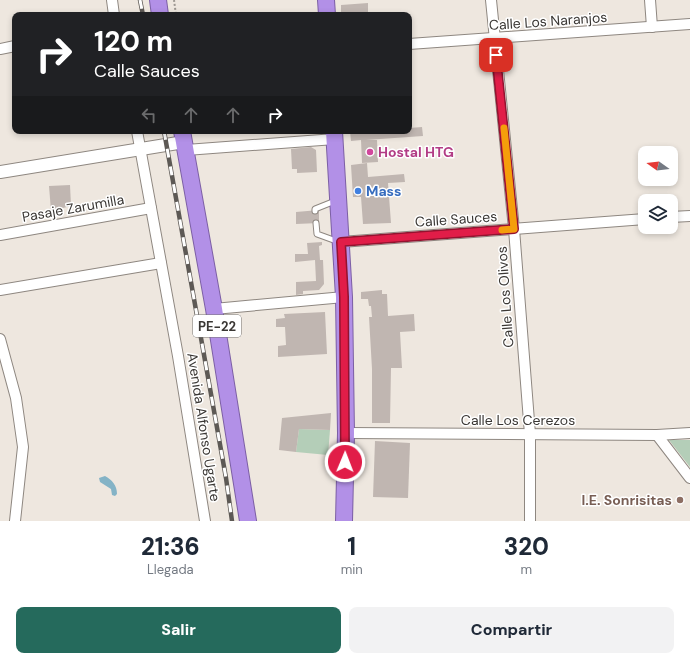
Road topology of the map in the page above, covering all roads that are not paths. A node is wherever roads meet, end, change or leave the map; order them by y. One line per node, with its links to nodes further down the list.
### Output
1 (112, 0): 6 (street)
2 (158, 0): 7 (highway)
3 (326, 0): 8 (highway)
4 (491, 0): 11 (street, Calle Los Olivos)
5 (650, 0): 10 (street)
6 (114, 12)
7 (160, 12)
8 (327, 12)
9 (690, 24): 10 (street, Calle Los Naranjos)
10 (652, 27): 11 (street, Calle Los Naranjos)
11 (494, 39): 12 (street, Calle Los Naranjos); 27 (street, Calle Los Olivos)
12 (412, 44)
13 (12, 47): 14 (street)
14 (0, 49)
15 (138, 134): 18 (street, Avenida Alfonso Ugarte)
16 (334, 135): 17 (street); 20 (highway)
17 (184, 141): 18 (street); 33 (highway, PE-22)
18 (141, 149): 19 (street); 21 (street, Avenida Alfonso Ugarte)
19 (0, 172)
20 (338, 200): 22 (lane); 29 (highway)
21 (151, 208): 28 (street, Pasaje Zarumilla); 30 (street, Avenida Alfonso Ugarte)
22 (315, 211)
23 (690, 216): 24 (street)
24 (678, 217)
25 (638, 220): 27 (street, Calle Sauces)
26 (316, 223): 29 (lane)
27 (514, 229): 29 (street, Calle Sauces); 37 (street, Calle Los Olivos)
28 (0, 235)
29 (341, 242): 32 (highway)
30 (161, 263): 31 (street); 41 (street, Avenida Alfonso Ugarte)
31 (0, 290)
32 (344, 297): 33 (street); 35 (highway)
33 (214, 309): 42 (highway, PE-22)
34 (0, 340): 40 (street)
35 (346, 433): 37 (street, Calle Los Cerezos); 43 (highway)
36 (690, 433): 38 (street, Calle Los Cerezos)
37 (530, 434): 38 (street, Calle Los Cerezos); 44 (street, Calle Los Olivos)
38 (657, 435): 39 (street)
39 (690, 478)
40 (15, 521)
41 (205, 521)
42 (248, 521)
43 (344, 521)
44 (530, 521)

